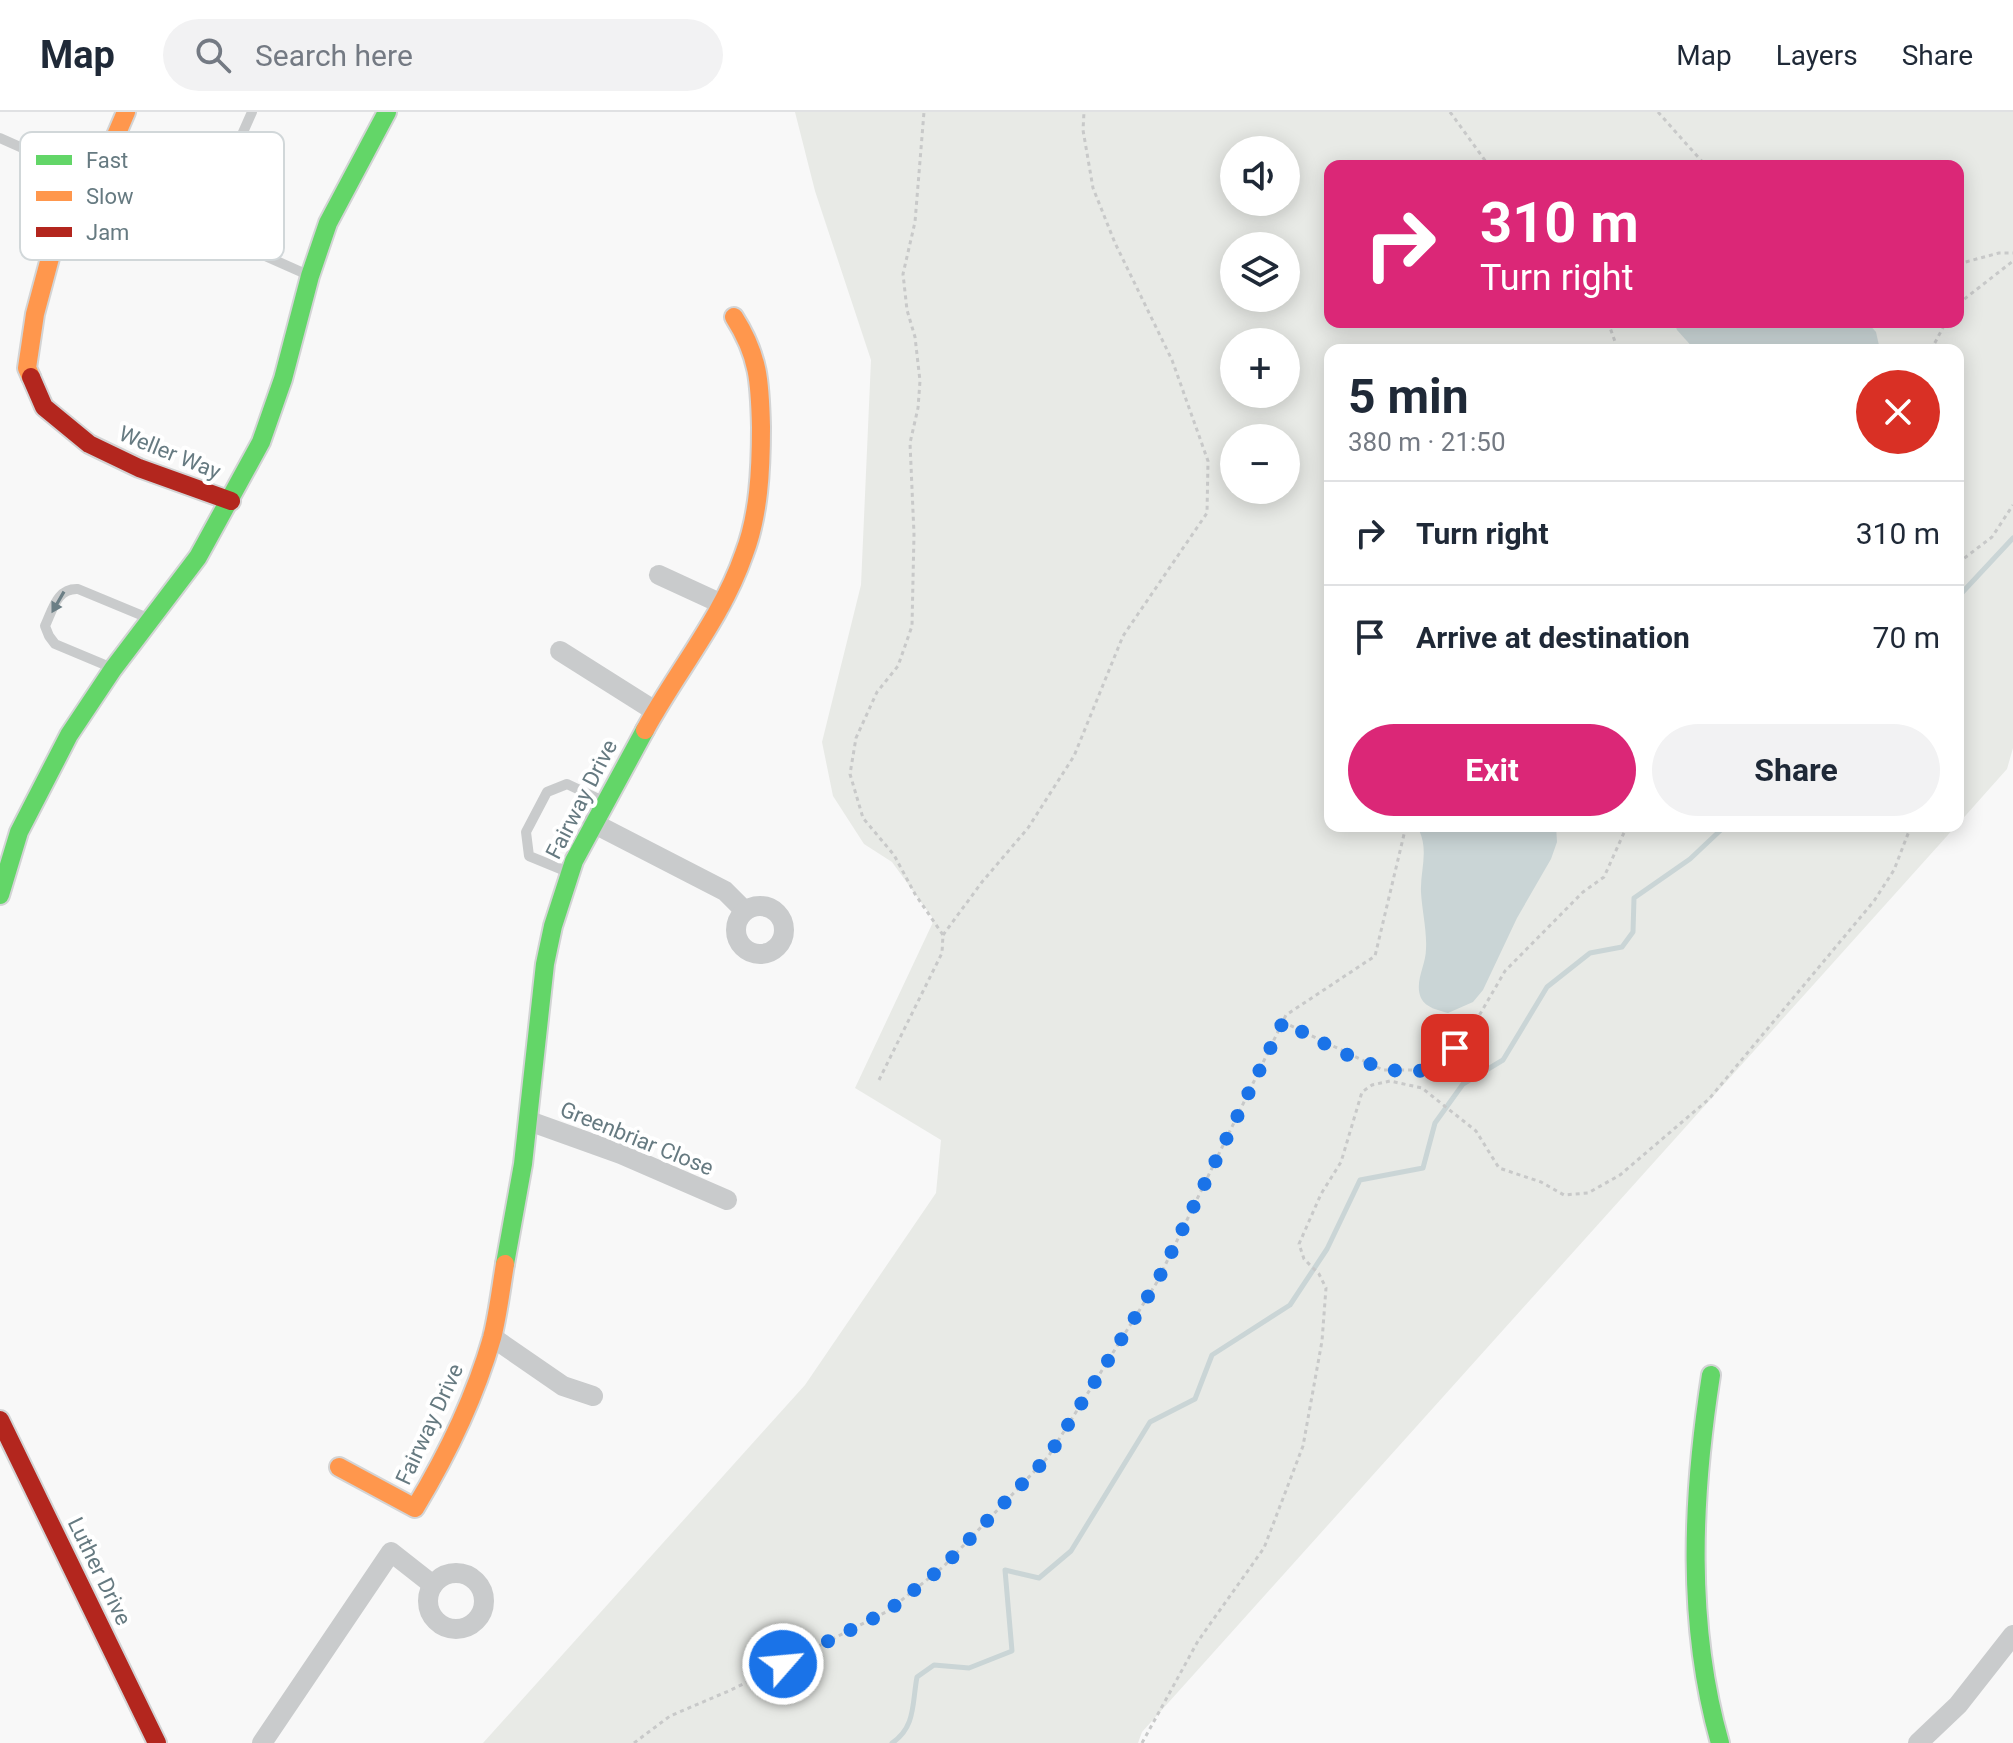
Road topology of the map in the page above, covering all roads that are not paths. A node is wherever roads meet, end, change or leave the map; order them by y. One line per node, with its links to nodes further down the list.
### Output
1 (126, 112): 4 (street, Weller Way)
2 (252, 112): 5 (lane)
3 (387, 112): 10 (street, Weller Way)
4 (117, 132)
5 (243, 132)
6 (0, 138): 7 (lane)
7 (20, 147)
8 (49, 260): 12 (street, Weller Way)
9 (274, 260): 10 (lane)
10 (310, 276): 12 (street, Weller Way)
11 (734, 317): 14 (street, Fairway Drive)
12 (231, 501): 15 (street, Weller Way)
13 (659, 575): 14 (street)
14 (722, 604): 18 (street, Fairway Drive)
15 (150, 619): 17 (street, Weller Way); 17 (lane, one-way to 17)
16 (560, 651): 18 (street)
17 (113, 669): 22 (street, Weller Way)
18 (655, 711): 19 (street, Fairway Drive)
19 (605, 802): 20 (street, Fairway Drive); 21 (lane)
20 (593, 823): 21 (street, Fairway Drive); 23 (street)
21 (570, 873): 24 (street, Fairway Drive)
22 (0, 895)
23 (744, 910)
24 (529, 1121): 25 (street, Greenbriar Close); 26 (street, Fairway Drive)
25 (727, 1200)
26 (492, 1337): 28 (street); 30 (street, Fairway Drive)
27 (1711, 1375): 35 (street)
28 (593, 1396)
29 (0, 1420): 33 (street, Luther Drive)
30 (339, 1467)
31 (433, 1585): 34 (street)
32 (2013, 1635): 36 (street)
33 (157, 1743)
34 (262, 1743)
35 (1720, 1743)
36 (1918, 1743)

